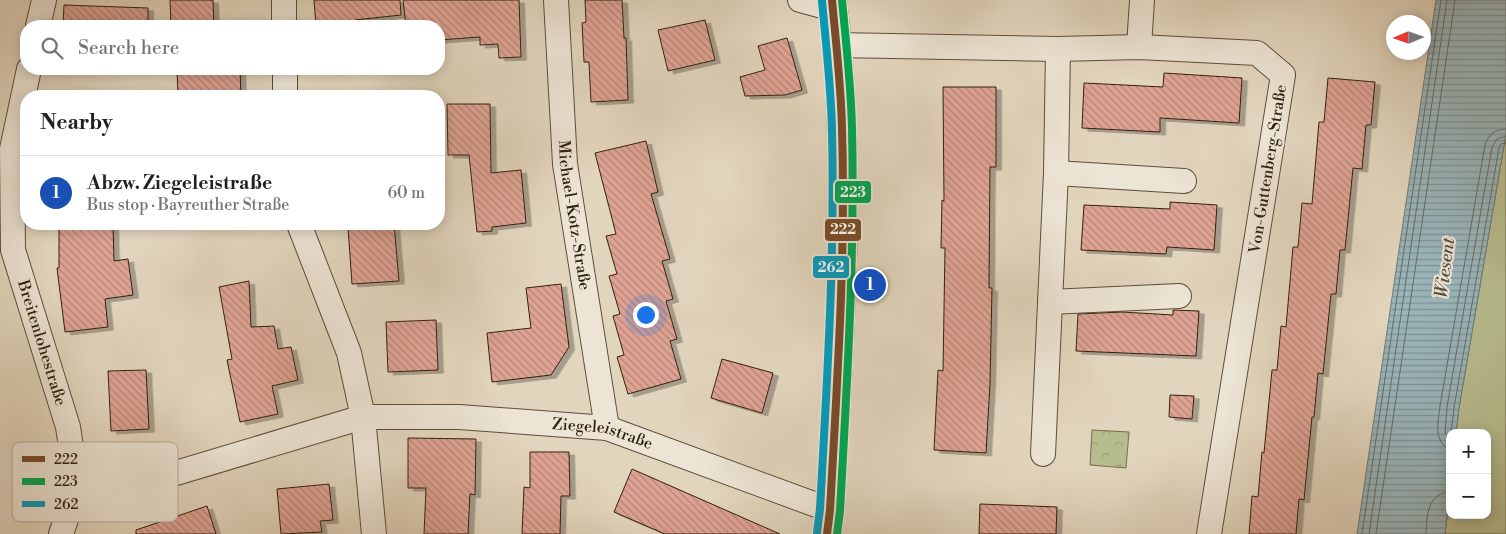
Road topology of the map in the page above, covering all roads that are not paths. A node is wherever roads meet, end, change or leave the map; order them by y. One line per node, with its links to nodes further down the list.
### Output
1 (44, 0): 7 (street)
2 (284, 0): 8 (street)
3 (556, 0): 24 (street, Michael-Kotz-Straße)
4 (800, 0): 6 (street)
5 (1142, 0): 10 (street)
6 (833, 4): 9 (main road)
7 (39, 20)
8 (284, 20)
9 (836, 45): 11 (street, Von-Guttenberg-Straße); 29 (main road)
10 (1139, 46): 11 (street, Von-Guttenberg-Straße); 32 (street, Von-Guttenberg-Straße)
11 (1058, 49): 18 (street)
12 (27, 75): 14 (street, Breitenlohestraße)
13 (285, 75): 15 (street)
14 (23, 90)
15 (285, 90)
16 (20, 100): 17 (street, Breitenlohestraße)
17 (6, 149): 25 (street, Breitenlohestraße)
18 (1056, 173): 19 (street); 22 (street)
19 (1184, 181)
20 (301, 230): 23 (street)
21 (1179, 296): 22 (street)
22 (1050, 302): 26 (street)
23 (363, 417): 24 (street, Ziegeleistraße); 27 (street, Ziegeleistraße); 31 (street)
24 (607, 428): 29 (street, Ziegeleistraße)
25 (70, 442)
26 (1043, 454)
27 (178, 472)
28 (65, 522): 30 (street, Breitenlohestraße)
29 (828, 522)
30 (61, 534)
31 (374, 534)
32 (1209, 534)

